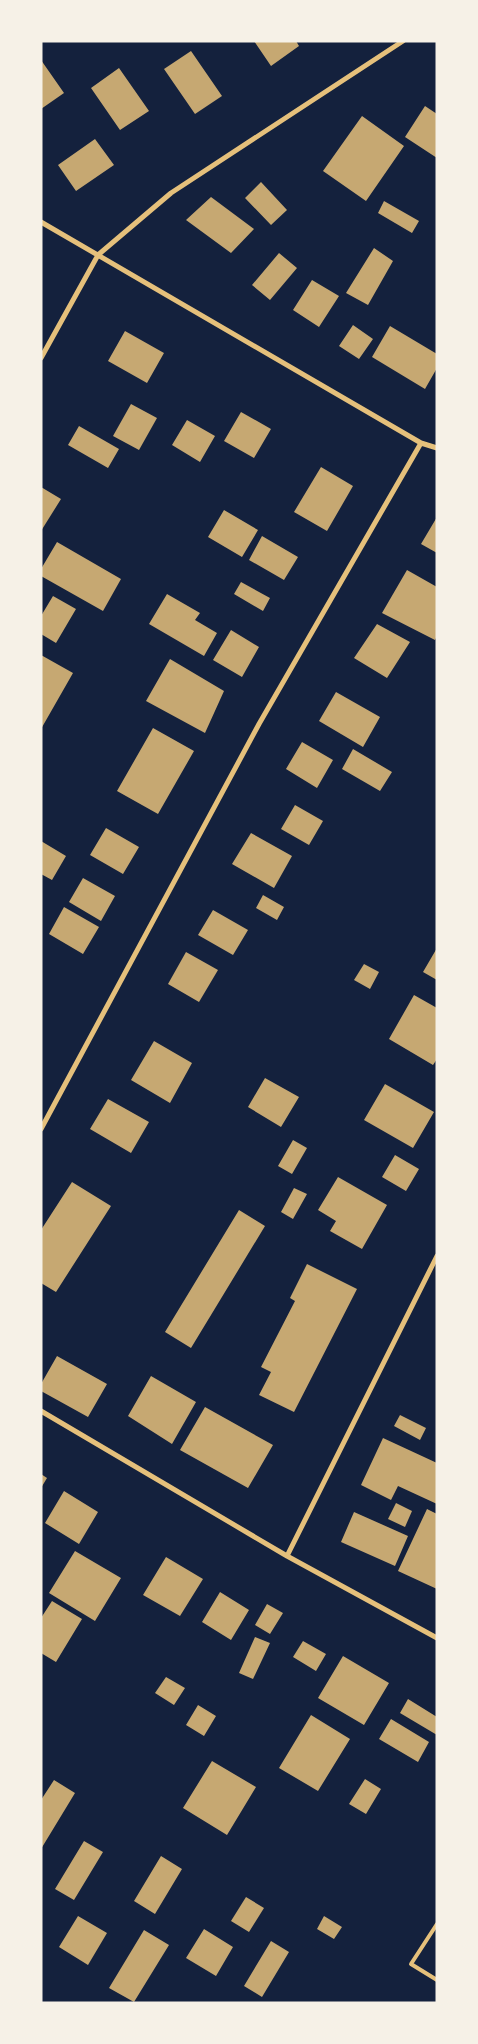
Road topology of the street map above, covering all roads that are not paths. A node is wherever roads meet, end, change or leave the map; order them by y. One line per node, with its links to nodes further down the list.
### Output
1 (403, 41): 3 (street)
2 (41, 222): 3 (street)
3 (98, 255): 4 (street); 5 (street)
4 (41, 358)
5 (422, 443): 6 (street); 7 (street)
6 (437, 448)
7 (41, 1129)
8 (437, 1256): 10 (street)
9 (41, 1411): 10 (street)
10 (287, 1556): 11 (street)
11 (437, 1638)
12 (437, 1924): 13 (lane)
13 (437, 1980)

